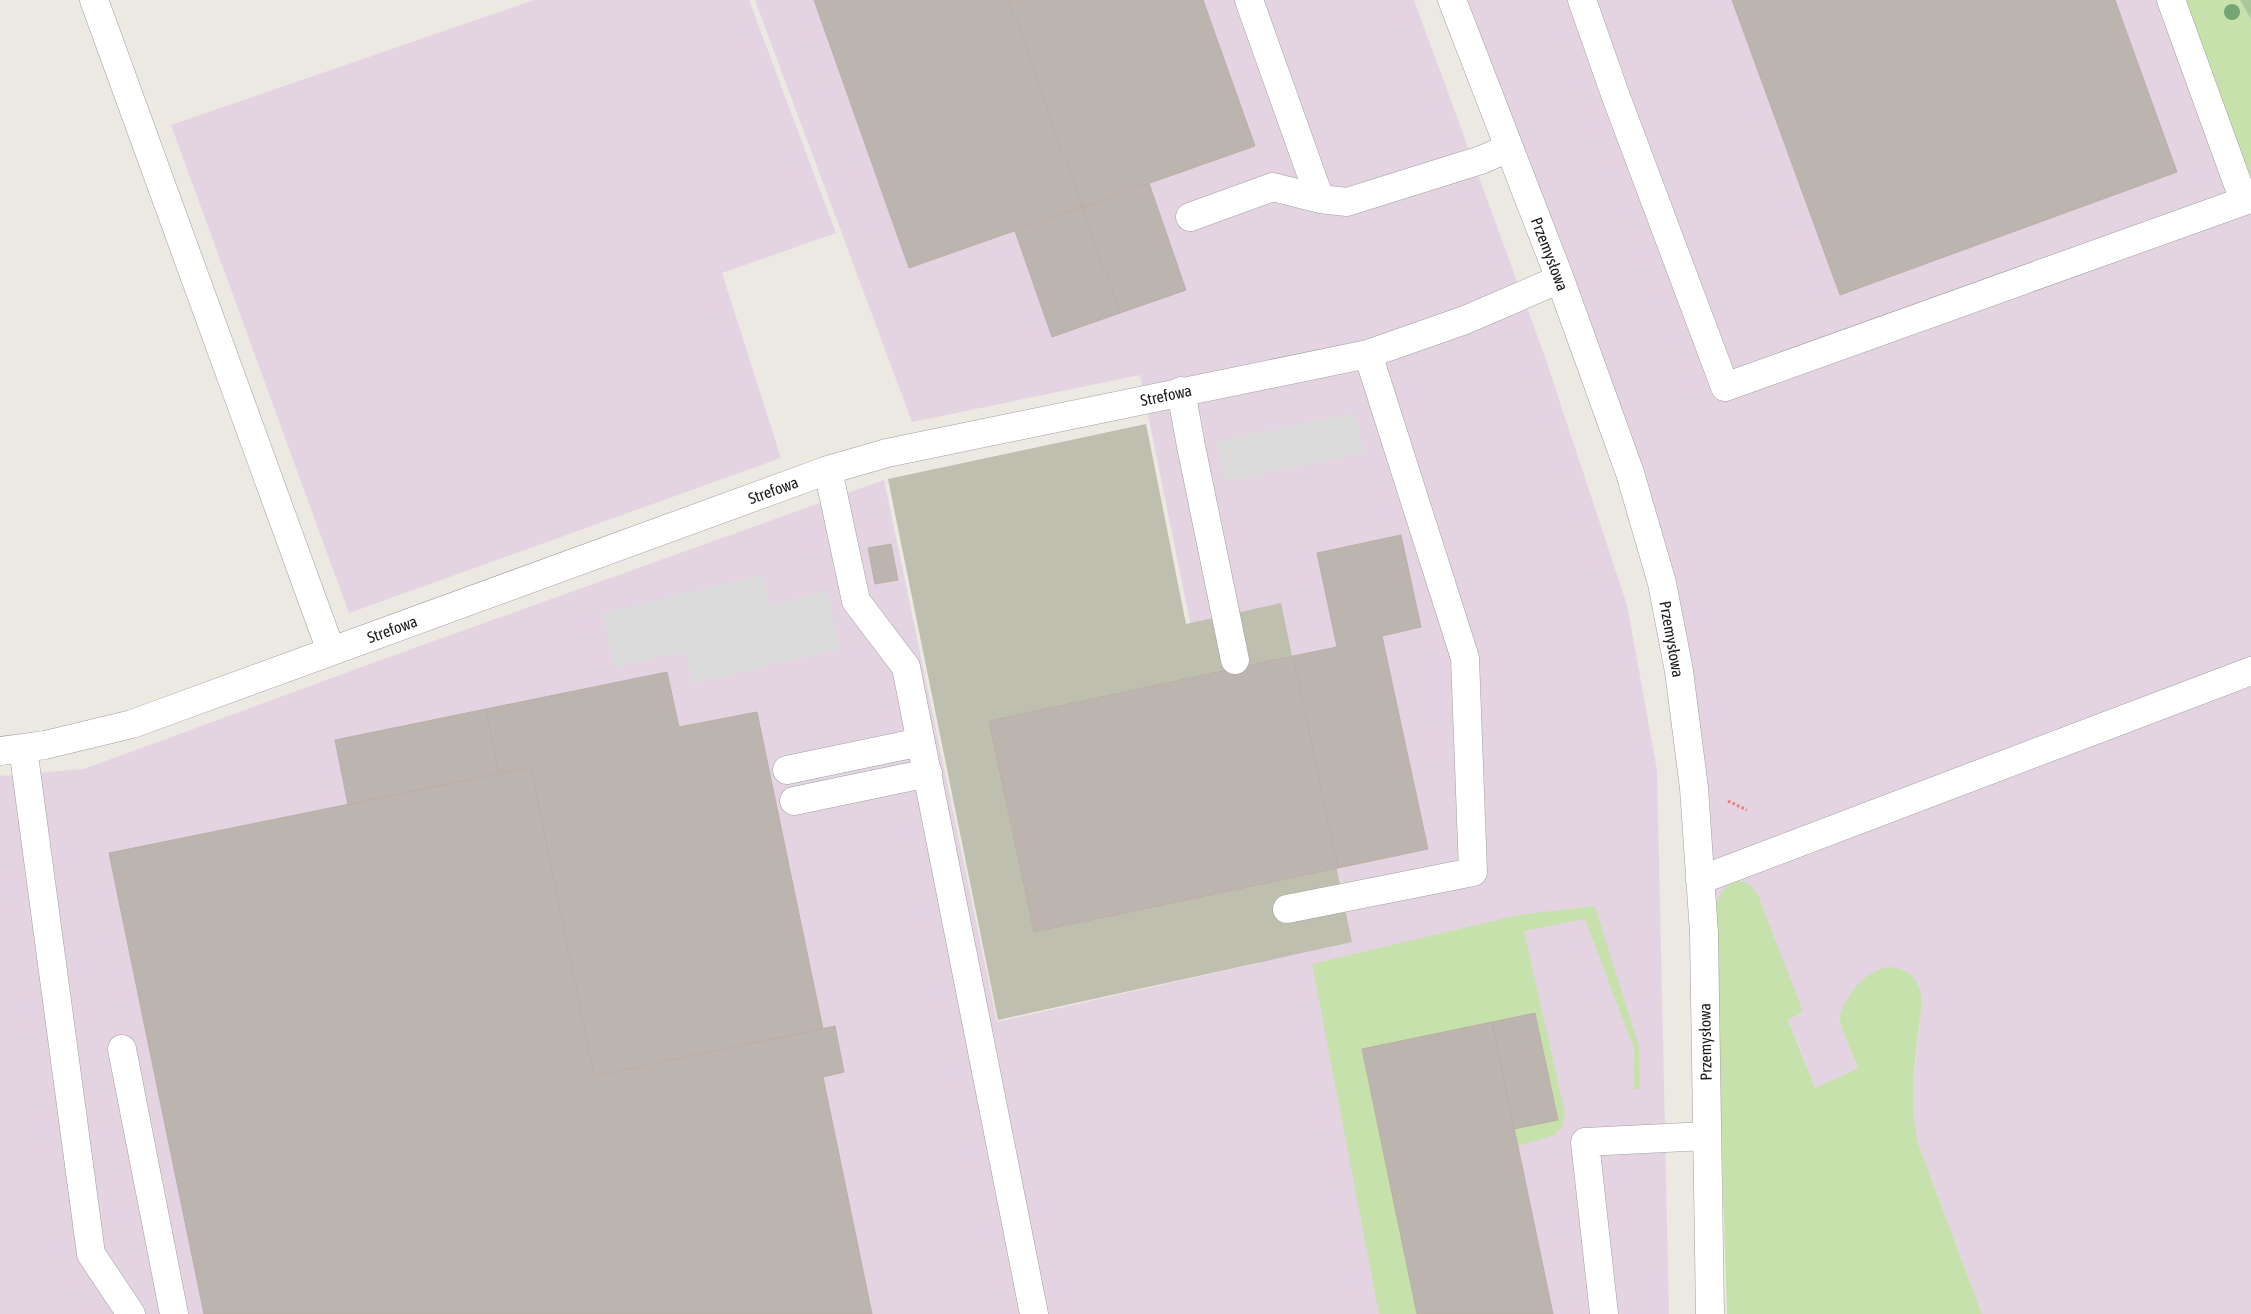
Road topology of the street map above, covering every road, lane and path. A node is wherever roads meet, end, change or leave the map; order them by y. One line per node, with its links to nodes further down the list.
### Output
1 (94, 0): 14 (street)
2 (1249, 0): 7 (street)
3 (1452, 0): 6 (street, Przemysłowa)
4 (1582, 0): 8 (street)
5 (2171, 0): 8 (street)
6 (1509, 148): 7 (street); 10 (street, Przemysłowa)
7 (1320, 199): 9 (street)
8 (2247, 211)
9 (1190, 217)
10 (1560, 279): 11 (street, Strefowa); 22 (street, Przemysłowa)
11 (1368, 354): 12 (street, Strefowa); 23 (street)
12 (1181, 391): 13 (street, Strefowa); 15 (street)
13 (828, 470): 14 (street, Strefowa); 17 (street)
14 (331, 651): 18 (street, Strefowa)
15 (1235, 660)
16 (2251, 671): 22 (street)
17 (921, 742): 19 (street); 20 (street)
18 (12, 749): 26 (street)
19 (788, 770)
20 (928, 773): 21 (street); 28 (street)
21 (794, 801)
22 (1700, 880): 25 (street, Przemysłowa)
23 (1287, 909)
24 (122, 1049): 27 (street)
25 (1706, 1136): 29 (street); 30 (street, Przemysłowa)
26 (131, 1314)
27 (174, 1314)
28 (1034, 1314)
29 (1604, 1314)
30 (1710, 1314)

